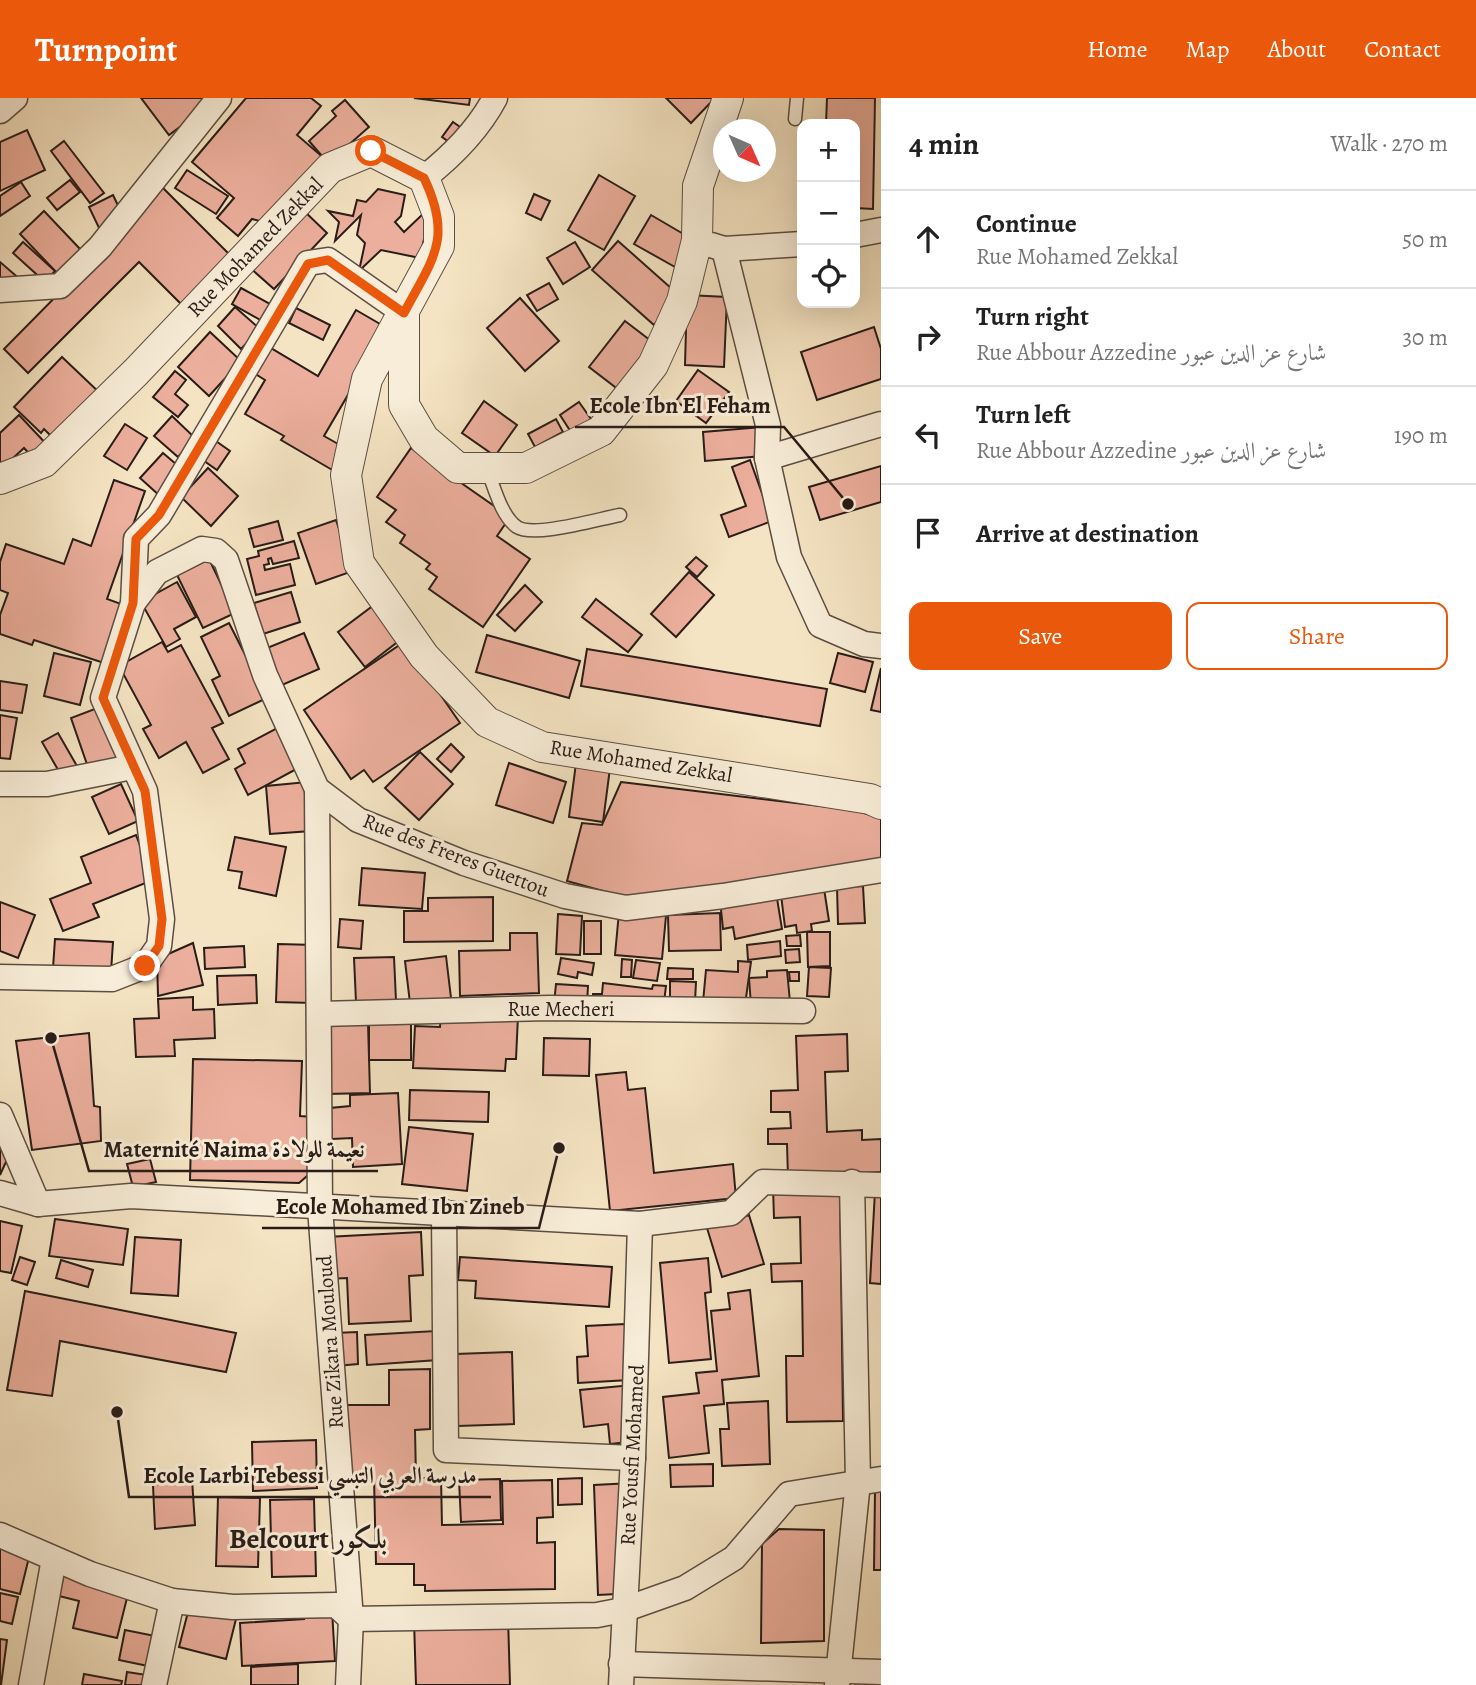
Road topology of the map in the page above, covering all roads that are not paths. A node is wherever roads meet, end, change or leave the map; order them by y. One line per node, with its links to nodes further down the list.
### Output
1 (15, 98): 6 (street)
2 (219, 98): 13 (street)
3 (495, 98): 8 (street)
4 (728, 98): 12 (street)
5 (797, 98): 7 (lane)
6 (0, 111)
7 (795, 118)
8 (424, 178): 14 (street, Rue Mohamed Zekkal); 18 (street, Rue Mohamed Zekkal)
9 (881, 230): 10 (street)
10 (860, 234)
11 (797, 244): 12 (street)
12 (710, 245): 16 (street); 17 (street)
13 (0, 290)
14 (404, 313): 17 (street); 20 (street); 25 (street, Rue Mohamed Zekkal)
15 (881, 424): 16 (street)
16 (767, 458): 21 (street)
17 (486, 468): 19 (lane)
18 (0, 479)
19 (620, 515)
20 (133, 603): 22 (street); 24 (street, Rue des Freres Guettou)
21 (881, 646)
22 (132, 766): 23 (street); 27 (street)
23 (0, 784)
24 (317, 789): 26 (street, Rue des Freres Guettou); 29 (street, Rue Zikara Mouloud)
25 (881, 804)
26 (881, 870)
27 (0, 977)
28 (803, 1011): 29 (street, Rue Mecheri)
29 (320, 1014): 35 (street, Rue Zikara Mouloud)
30 (0, 1115): 34 (street)
31 (852, 1182): 32 (street); 37 (street); 39 (street)
32 (881, 1185)
33 (0, 1193): 34 (street)
34 (38, 1204): 35 (street)
35 (320, 1209): 36 (street); 44 (street, Rue Zikara Mouloud)
36 (444, 1212): 37 (street); 38 (street)
37 (640, 1224): 38 (street, Rue Yousfi Mohamed)
38 (633, 1458): 43 (street, Rue Yousfi Mohamed)
39 (870, 1480): 43 (street); 48 (street)
40 (0, 1535): 41 (street)
41 (54, 1559): 42 (street); 49 (street)
42 (172, 1601): 44 (street); 50 (street)
43 (624, 1610): 44 (street); 46 (street, Rue Yousfi Mohamed)
44 (351, 1619): 51 (street, Rue Zikara Mouloud)
45 (881, 1672): 48 (street)
46 (621, 1674): 47 (street)
47 (719, 1676): 48 (street)
48 (838, 1678)
49 (31, 1685)
50 (154, 1685)
51 (348, 1685)

